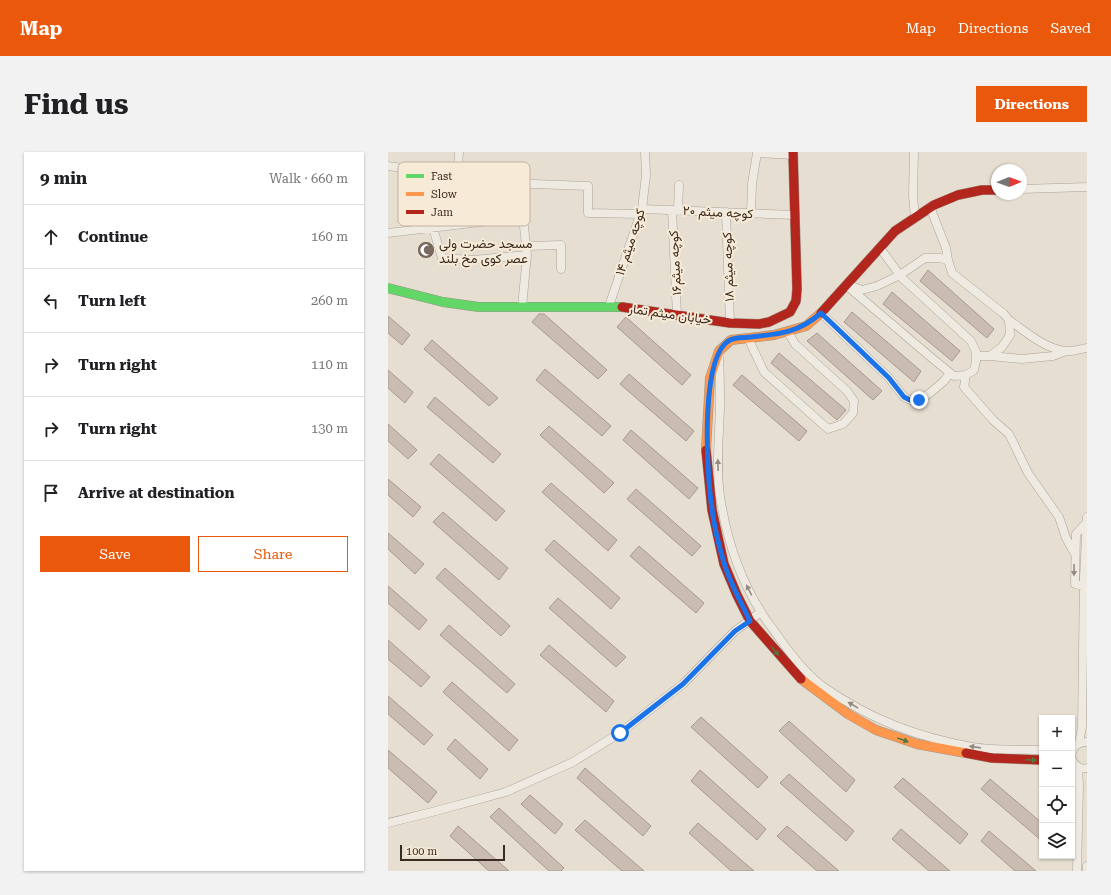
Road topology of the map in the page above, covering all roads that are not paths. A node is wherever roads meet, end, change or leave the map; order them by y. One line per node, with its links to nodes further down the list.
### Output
1 (459, 152): 5 (street)
2 (645, 152): 15 (street, کوچه میثم ۱۴)
3 (914, 152): 19 (street)
4 (793, 153): 17 (street); 18 (street, خیابان میثم تمار)
5 (458, 162)
6 (388, 166): 7 (street)
7 (398, 167)
8 (530, 184): 15 (street, کوچه میثم ۲۰)
9 (679, 185): 14 (street, کوچه میثم۱۶)
10 (1087, 187): 11 (street)
11 (1027, 189)
12 (991, 190): 13 (street)
13 (930, 207): 19 (street); 27 (street)
14 (675, 210): 15 (street, کوچه میثم ۲۰); 16 (street, کوچه میثم ۲۰); 35 (street, کوچه میثم۱۶)
15 (641, 211): 32 (street, کوچه میثم ۱۴)
16 (726, 212): 17 (street, کوچه میثم ۲۰); 37 (street, کوچه میثم ۱۸)
17 (751, 214): 18 (street, کوچه میثم ۲۰)
18 (795, 215): 37 (street, خیابان میثم تمار)
19 (914, 218): 25 (street)
20 (449, 226): 22 (street)
21 (524, 226): 24 (street)
22 (433, 228): 23 (street); 26 (street)
23 (388, 233)
24 (526, 246): 26 (street); 28 (street)
25 (880, 248): 29 (street); 30 (street)
26 (527, 255): 33 (street)
27 (948, 260): 29 (street); 36 (street)
28 (561, 269)
29 (900, 275): 30 (street); 43 (street)
30 (846, 285): 34 (street); 45 (street)
31 (388, 288): 33 (street, خیابان میثم تمار)
32 (608, 306): 33 (street, خیابان میثم تمار); 35 (street, خیابان میثم تمار)
33 (522, 307)
34 (821, 313): 38 (street); 45 (street)
35 (677, 315): 37 (street, خیابان میثم تمار)
36 (1009, 320): 42 (street); 44 (street)
37 (730, 323)
38 (788, 332): 39 (street); 39 (street)
39 (748, 338): 41 (street)
40 (1087, 348): 42 (street)
41 (719, 351): 50 (street, one-way to 41); 51 (street)
42 (1066, 351): 44 (street)
43 (976, 356): 44 (street); 46 (street)
44 (990, 356)
45 (950, 373): 46 (street)
46 (966, 376): 48 (street)
47 (1087, 520): 48 (street); 49 (street)
48 (1075, 554): 49 (street, one-way to 49)
49 (1086, 587): 54 (street)
50 (761, 612): 51 (street); 52 (street, one-way to 50)
51 (750, 621): 53 (street, one-way to 53); 59 (street)
52 (880, 720): 53 (street); 56 (street, one-way to 52)
53 (876, 730): 56 (street, one-way to 56)
54 (1077, 747)
55 (1039, 750): 56 (street)
56 (993, 754): 57 (street, one-way to 57)
57 (1039, 760)
58 (1076, 764): 61 (street)
59 (388, 823)
60 (1087, 866): 62 (street)
61 (1077, 871)
62 (1087, 871)

